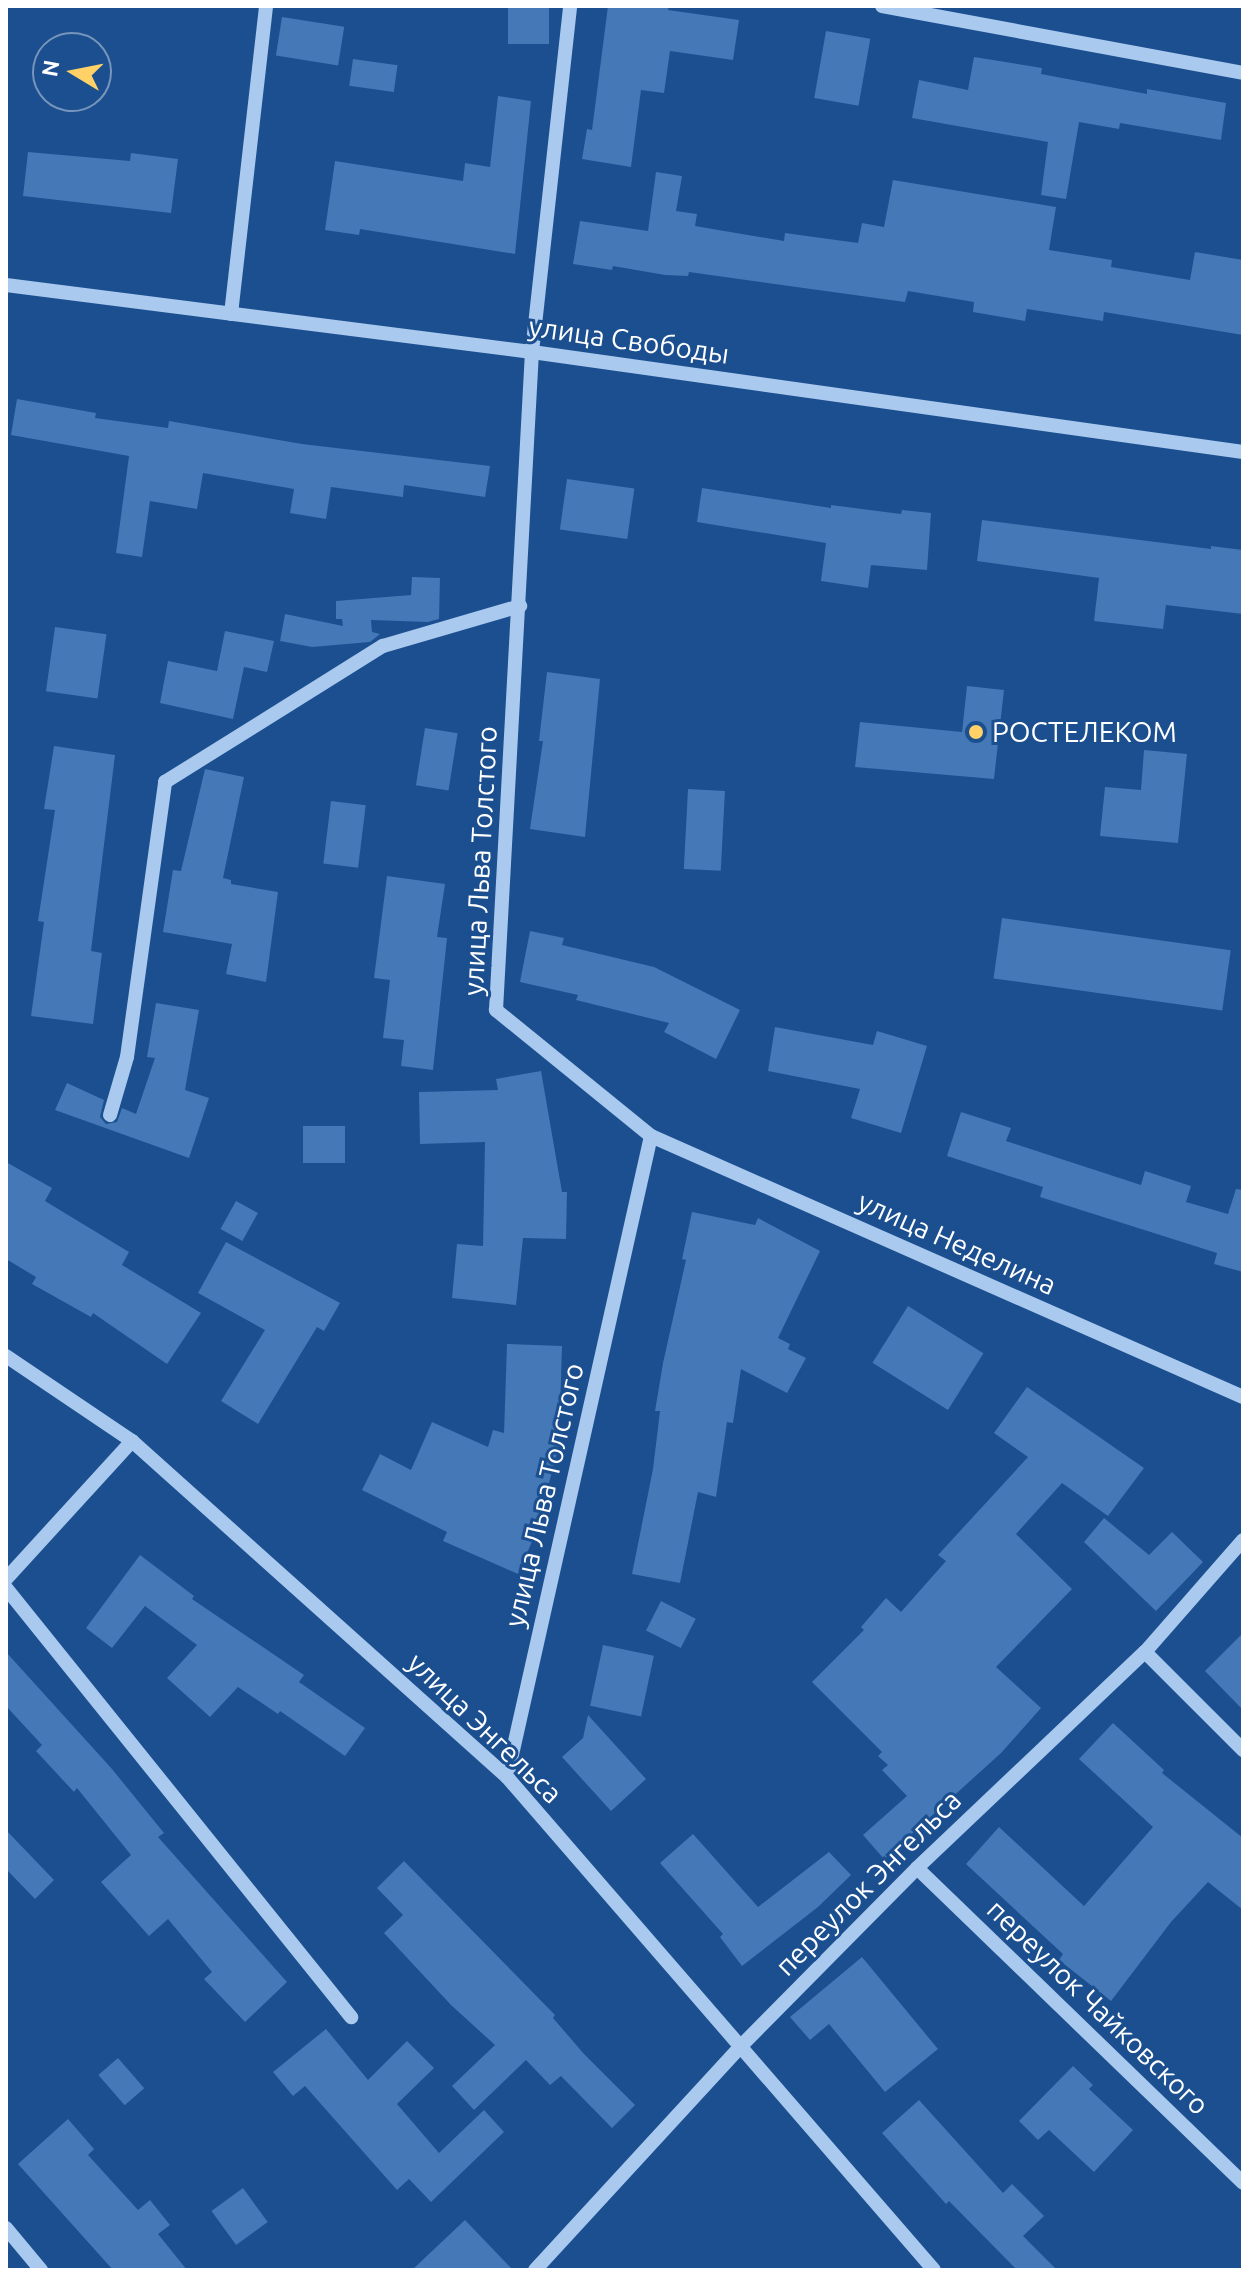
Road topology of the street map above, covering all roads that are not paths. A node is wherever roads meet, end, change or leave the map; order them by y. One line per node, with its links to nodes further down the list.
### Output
1 (266, 6): 6 (street)
2 (570, 6): 7 (street, улица Льва Толстого)
3 (882, 6): 4 (street)
4 (1243, 73)
5 (6, 285): 6 (street, улица Свободы)
6 (231, 314): 7 (street, улица Свободы)
7 (532, 352): 8 (street, улица Свободы); 9 (street, улица Льва Толстого)
8 (1243, 452)
9 (520, 606): 10 (street); 11 (street, улица Льва Толстого)
10 (110, 1115)
11 (651, 1136): 13 (street, улица Неделина); 20 (street, улица Льва Толстого)
12 (6, 1356): 14 (street, улица Энгельса)
13 (1243, 1397)
14 (132, 1441): 16 (street); 20 (street, улица Энгельса)
15 (1243, 1540): 18 (street, переулок Энгельса)
16 (6, 1579)
17 (6, 1588): 22 (street)
18 (1145, 1652): 19 (street); 21 (street, переулок Энгельса)
19 (1243, 1750)
20 (507, 1777): 23 (street, улица Энгельса)
21 (917, 1868): 23 (street, переулок Энгельса); 24 (street, переулок Чайковского)
22 (351, 2017)
23 (739, 2048): 27 (street, переулок Энгельса); 28 (street, улица Энгельса)
24 (1243, 2183)
25 (6, 2228): 26 (street)
26 (41, 2270)
27 (535, 2270)
28 (934, 2270)

